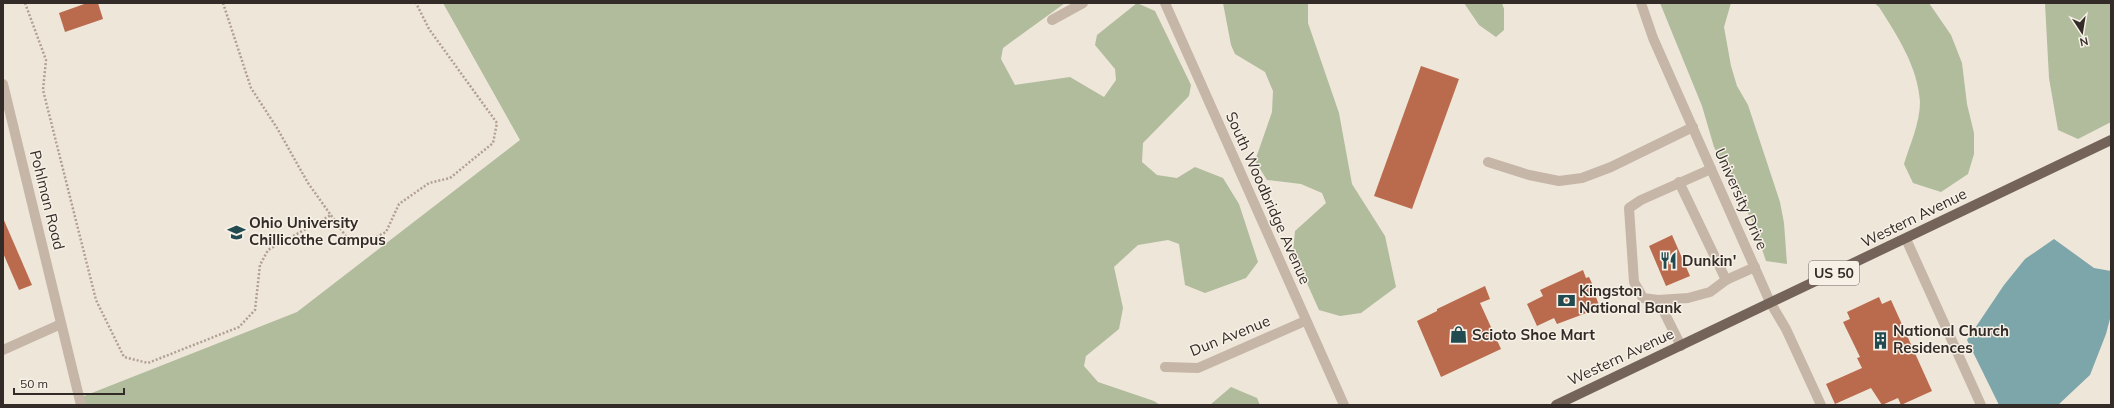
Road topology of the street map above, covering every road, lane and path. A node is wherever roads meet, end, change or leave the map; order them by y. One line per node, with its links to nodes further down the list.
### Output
1 (25, 3): 14 (path)
2 (223, 3): 14 (path)
3 (416, 3): 14 (path)
4 (1084, 3): 7 (street)
5 (1165, 3): 20 (street, South Woodbridge Avenue)
6 (1641, 3): 9 (street, University Drive)
7 (1052, 20)
8 (3, 84): 21 (street, Pohlman Road)
9 (1693, 127): 11 (street); 12 (street, University Drive)
10 (2111, 140): 15 (main road, Western Avenue / US 50)
11 (1488, 162)
12 (1711, 169): 13 (street); 16 (street, University Drive)
13 (1679, 182): 17 (street); 18 (street)
14 (331, 215)
15 (1906, 239): 19 (main road, Western Avenue / US 50); 29 (street)
16 (1755, 267): 17 (street); 19 (street, University Drive)
17 (1726, 280): 18 (street)
18 (1658, 300): 22 (street)
19 (1770, 302): 22 (main road, Western Avenue / US 50); 28 (street, University Drive)
20 (1305, 321): 24 (street, Dun Avenue); 26 (street, South Woodbridge Avenue)
21 (61, 324): 23 (street); 25 (street, Pohlman Road)
22 (1681, 346): 27 (main road, Western Avenue / US 50)
23 (3, 350)
24 (1165, 367)
25 (81, 405)
26 (1344, 405)
27 (1556, 405)
28 (1821, 405)
29 (1981, 405)

